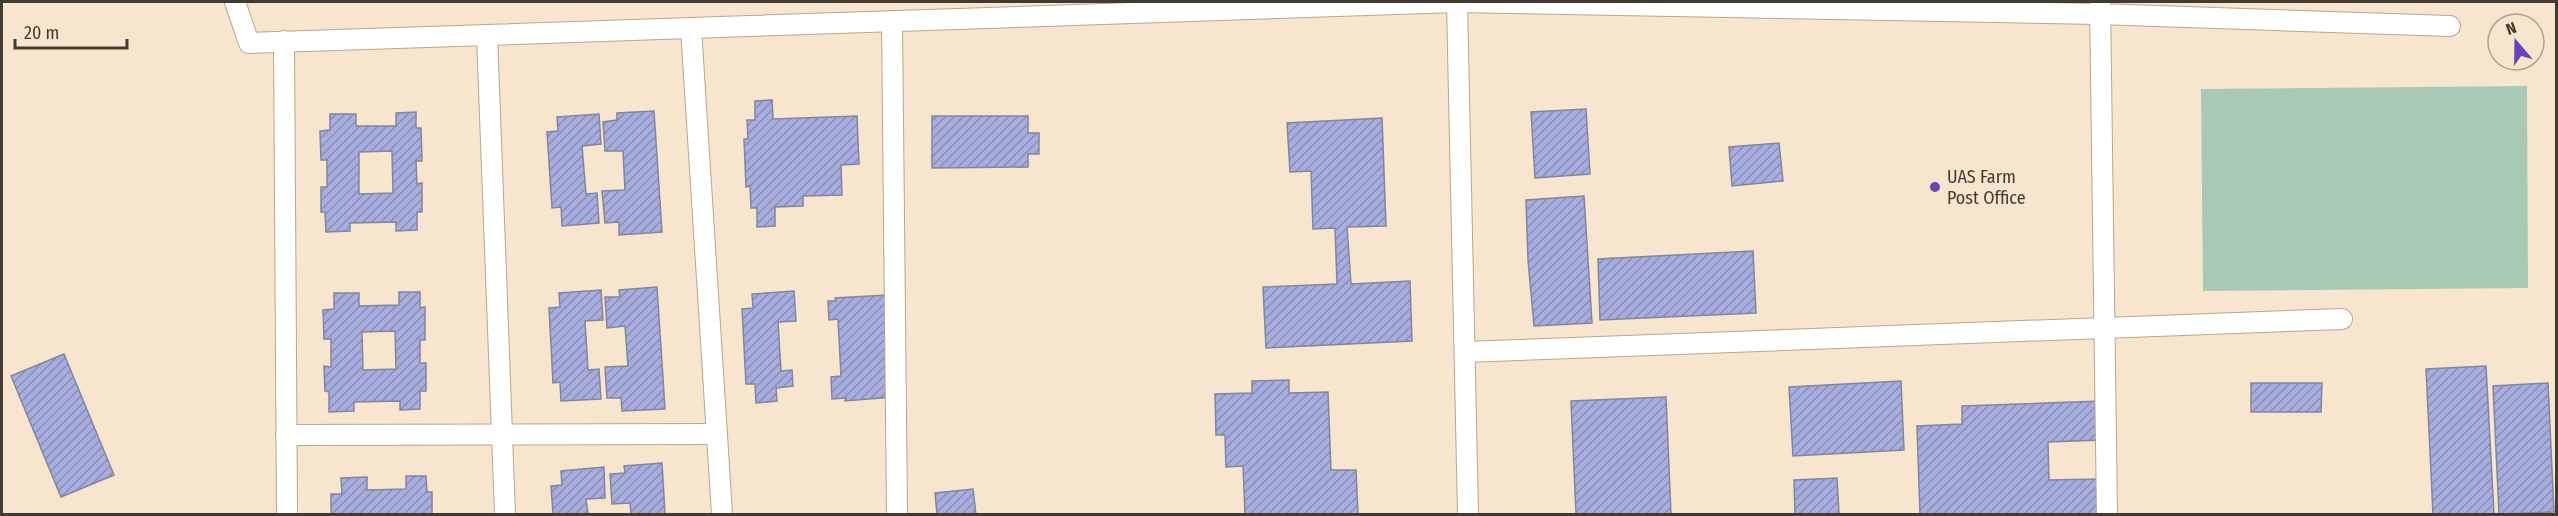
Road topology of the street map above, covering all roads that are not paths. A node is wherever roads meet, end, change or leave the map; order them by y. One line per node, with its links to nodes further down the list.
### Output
1 (235, 2): 8 (lane)
2 (1457, 2): 3 (lane); 4 (lane); 11 (lane)
3 (2099, 8): 5 (lane); 10 (lane)
4 (892, 21): 6 (lane); 18 (lane)
5 (2450, 26)
6 (691, 28): 7 (lane); 13 (lane)
7 (487, 35): 8 (lane); 12 (lane)
8 (284, 41): 14 (lane)
9 (2342, 319): 10 (lane)
10 (2104, 330): 11 (lane); 20 (lane)
11 (1465, 352): 19 (lane)
12 (502, 434): 13 (lane); 14 (lane); 16 (lane)
13 (717, 434): 17 (lane)
14 (286, 435): 15 (lane)
15 (287, 514)
16 (506, 514)
17 (723, 514)
18 (897, 514)
19 (1468, 514)
20 (2107, 514)

